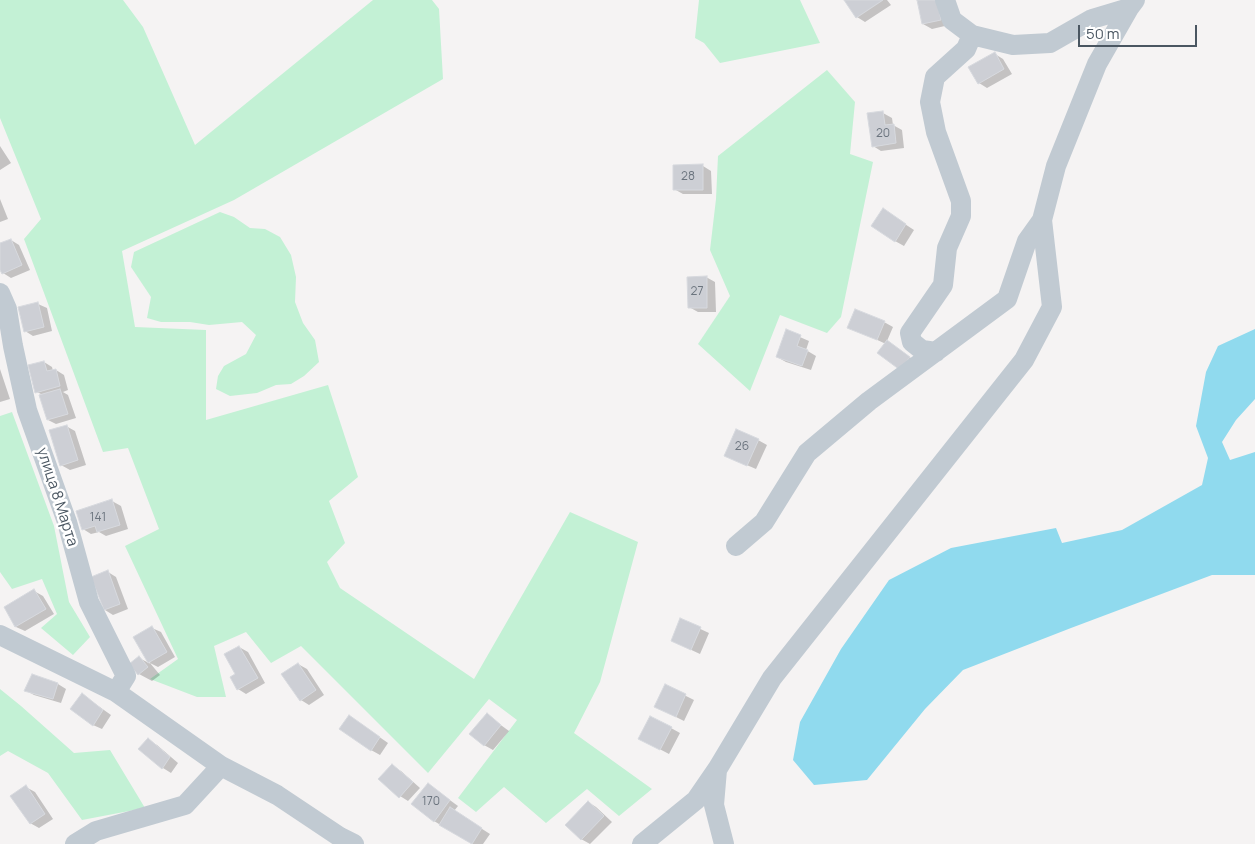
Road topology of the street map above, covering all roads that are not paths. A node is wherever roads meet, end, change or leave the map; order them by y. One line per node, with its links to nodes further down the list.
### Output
1 (945, 0): 3 (street)
2 (1132, 4): 3 (street); 4 (street)
3 (972, 35): 6 (street)
4 (1042, 220): 6 (street); 11 (street)
5 (0, 293): 9 (street, улица 8 Марта)
6 (936, 352): 7 (street)
7 (736, 546)
8 (0, 635): 9 (street)
9 (116, 692): 10 (street)
10 (221, 766): 12 (street); 13 (street)
11 (718, 768): 14 (street); 15 (street)
12 (75, 844)
13 (354, 844)
14 (642, 844)
15 (724, 844)

